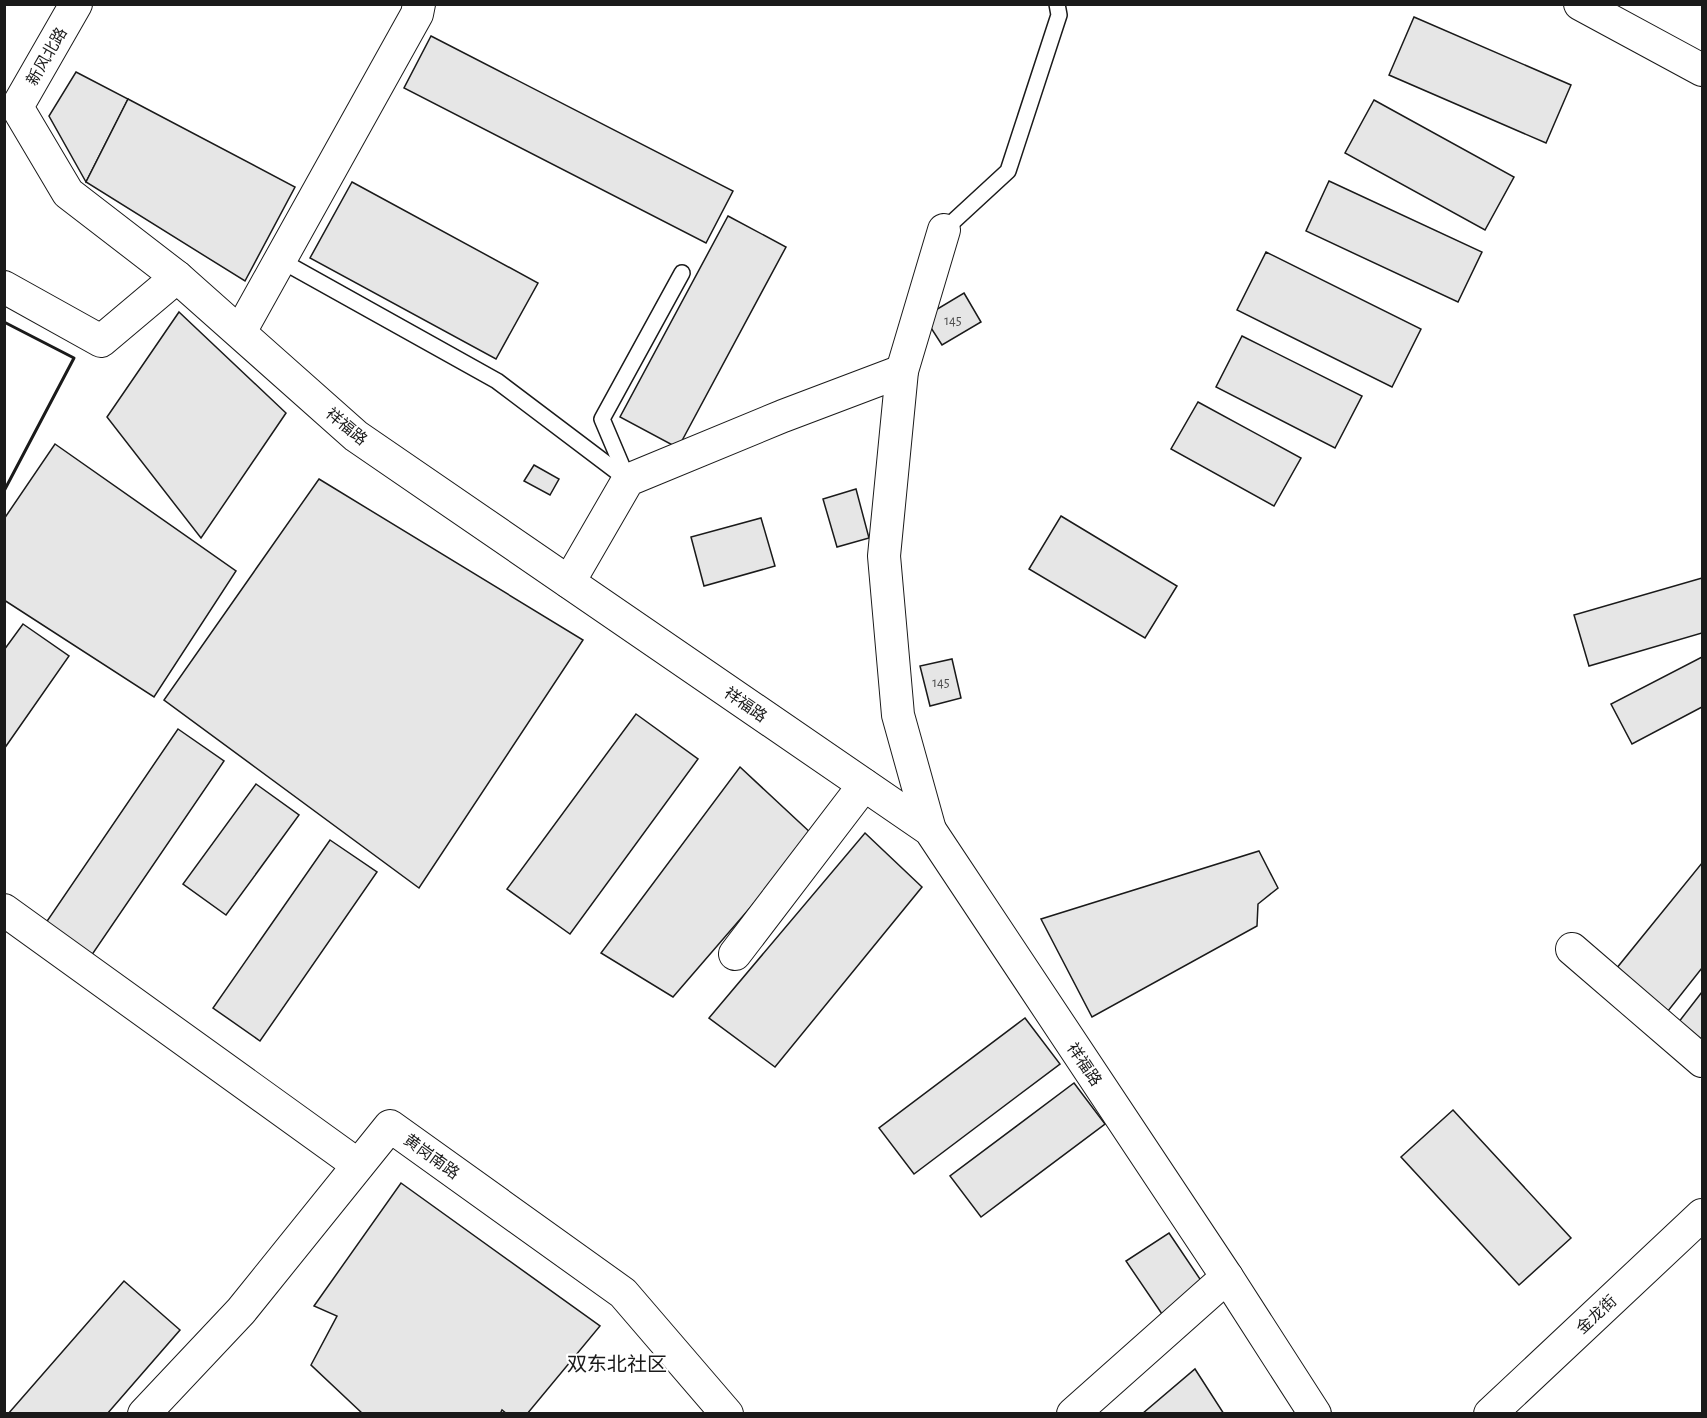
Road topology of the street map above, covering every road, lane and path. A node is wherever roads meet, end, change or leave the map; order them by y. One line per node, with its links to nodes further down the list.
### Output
1 (76, 4): 6 (street, 新风北路)
2 (1057, 4): 7 (lane)
3 (1580, 4): 5 (street)
4 (412, 8): 8 (street)
5 (1702, 70)
6 (17, 107): 10 (street, 祥福路)
7 (945, 230): 13 (street)
8 (280, 260): 12 (street); 14 (lane)
9 (682, 273): 14 (lane)
10 (177, 277): 11 (street); 12 (street, 祥福路)
11 (4, 287)
12 (240, 332): 15 (street, 祥福路)
13 (902, 371): 14 (street); 17 (street)
14 (628, 480): 15 (street)
15 (569, 582): 16 (street, 祥福路)
16 (864, 785): 17 (street, 祥福路); 20 (street)
17 (930, 830): 24 (street, 祥福路)
18 (4, 910): 22 (street)
19 (1572, 949): 21 (street)
20 (735, 954)
21 (1702, 1061)
22 (358, 1166): 25 (street, 黄岗南路); 26 (street, 黄岗南路)
23 (1702, 1215): 29 (street, 金龙街)
24 (1227, 1277): 27 (street); 28 (street, 祥福路)
25 (144, 1413)
26 (727, 1413)
27 (1073, 1413)
28 (1315, 1413)
29 (1490, 1413)

